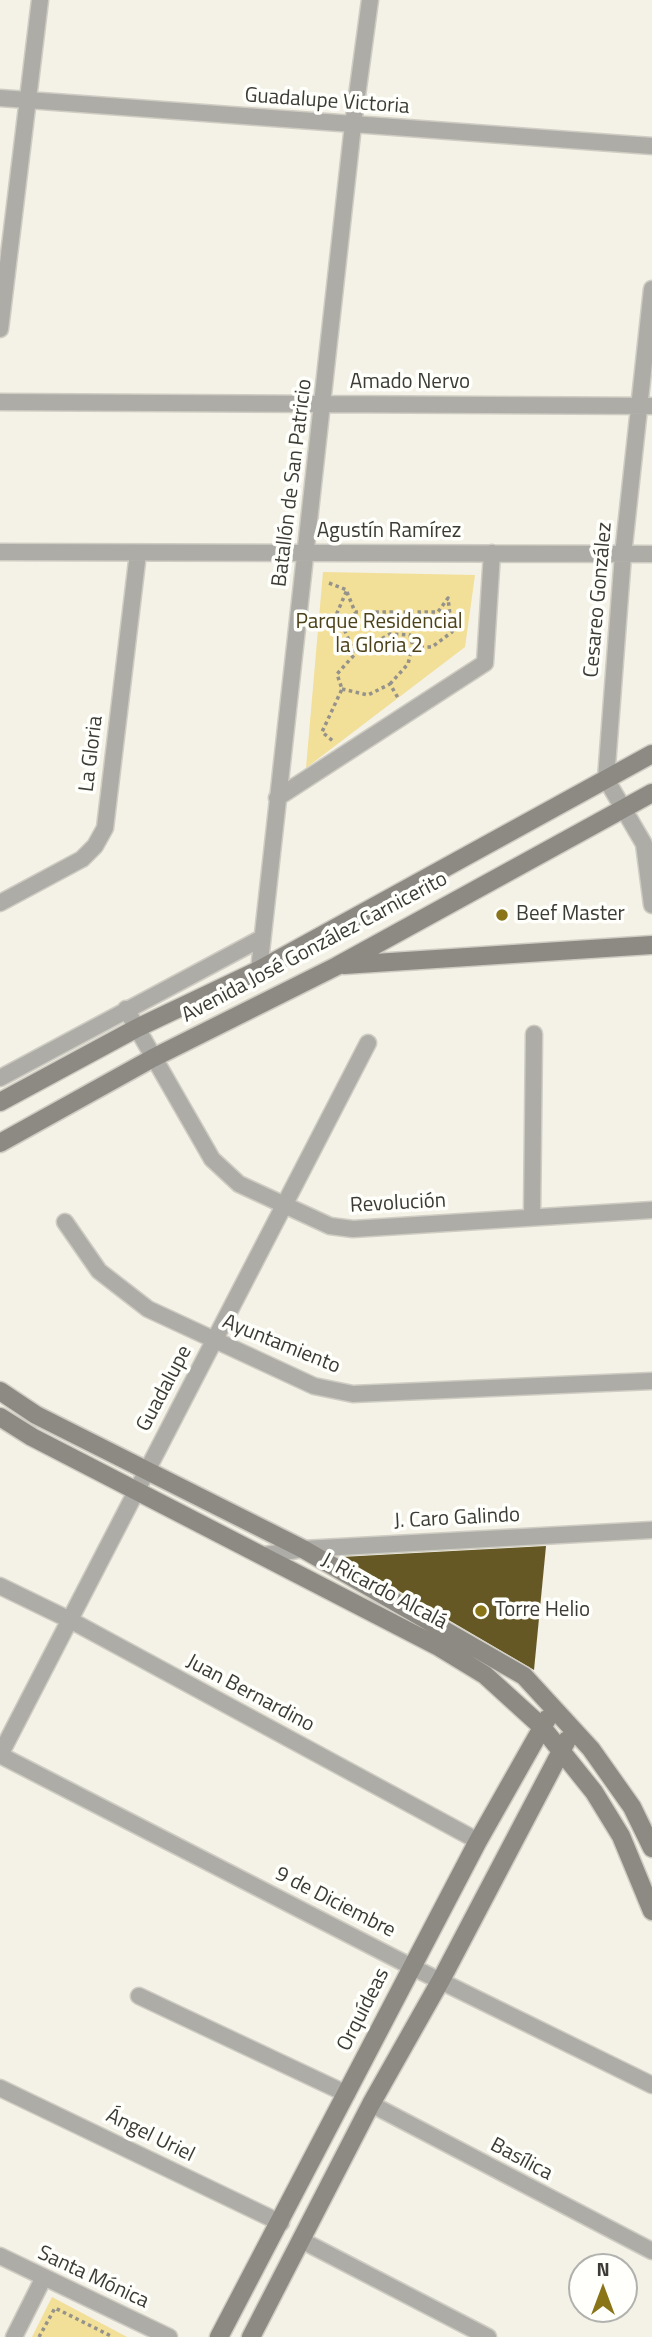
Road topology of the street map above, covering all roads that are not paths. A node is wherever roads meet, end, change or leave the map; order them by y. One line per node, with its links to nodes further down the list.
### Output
1 (40, 0): 4 (street)
2 (370, 0): 5 (street, Batallón de San Patricio)
3 (0, 98): 4 (street, Guadalupe Victoria)
4 (29, 101): 5 (street, Guadalupe Victoria); 8 (street)
5 (353, 125): 6 (street, Guadalupe Victoria); 10 (street, Batallón de San Patricio)
6 (652, 146)
7 (652, 289): 11 (street, Cesareo González)
8 (0, 329)
9 (0, 402): 10 (street, Amado Nervo)
10 (323, 404): 11 (street, Amado Nervo); 13 (street, Batallón de San Patricio)
11 (645, 406): 17 (street, Cesareo González)
12 (0, 552): 14 (street, Agustín Ramírez)
13 (305, 552): 14 (street, Agustín Ramírez); 15 (street, Agustín Ramírez); 21 (street, Batallón de San Patricio)
14 (138, 554): 23 (street, La Gloria)
15 (492, 554): 17 (street, Agustín Ramírez); 21 (street)
16 (652, 554): 17 (street, Agustín Ramírez)
17 (623, 555): 19 (street, Cesareo González)
18 (652, 754): 19 (street, Avenida José González Carnicerito)
19 (607, 779): 22 (street); 28 (street, Avenida José González Carnicerito)
20 (652, 793): 22 (street, Avenida José González Carnicerito)
21 (277, 798): 25 (street, Batallón de San Patricio)
22 (625, 806): 24 (street); 27 (street, Avenida José González Carnicerito)
23 (0, 903)
24 (652, 905)
25 (262, 938): 28 (street, Batallón de San Patricio); 29 (street)
26 (652, 945): 27 (street)
27 (337, 966): 33 (street, Avenida José González Carnicerito)
28 (258, 970): 30 (street, Avenida José González Carnicerito)
29 (126, 1009): 30 (street, Revolución); 34 (street)
30 (137, 1028): 33 (street, Revolución); 35 (street, Avenida José González Carnicerito)
31 (534, 1034): 39 (street)
32 (368, 1043): 37 (street, Guadalupe)
33 (153, 1058): 36 (street, Avenida José González Carnicerito); 37 (street, Revolución)
34 (0, 1078)
35 (0, 1102)
36 (0, 1143)
37 (281, 1206): 39 (street, Revolución); 41 (street, Guadalupe)
38 (652, 1210): 39 (street, Revolución)
39 (532, 1217)
40 (65, 1222): 41 (street, Ayuntamiento)
41 (214, 1342): 42 (street, Ayuntamiento); 45 (street, Guadalupe)
42 (652, 1381)
43 (0, 1391): 45 (street, J. Ricardo Alcalá)
44 (0, 1417): 46 (street, J. Ricardo Alcalá)
45 (146, 1470): 46 (street, Guadalupe); 48 (street, J. Ricardo Alcalá)
46 (137, 1489): 49 (street, J. Ricardo Alcalá); 51 (street, Guadalupe)
47 (652, 1530): 48 (street, J. Caro Galindo)
48 (303, 1549): 49 (street, J. Caro Galindo); 52 (street, J. Ricardo Alcalá)
49 (265, 1555): 53 (street, J. Ricardo Alcalá)
50 (0, 1586): 51 (street, Juan Bernardino)
51 (70, 1620): 56 (street, Guadalupe); 57 (street, Juan Bernardino)
52 (555, 1708): 53 (street, Orquídeas); 54 (street, J. Ricardo Alcalá)
53 (541, 1726): 55 (street, J. Ricardo Alcalá); 57 (street, Orquídeas)
54 (575, 1730): 55 (street); 58 (street, J. Ricardo Alcalá)
55 (560, 1748): 59 (street, J. Ricardo Alcalá); 61 (street)
56 (0, 1755): 60 (street, 9 de Diciembre)
57 (478, 1841): 60 (street, Orquídeas)
58 (652, 1848)
59 (652, 1911)
60 (412, 1967): 61 (street, 9 de Diciembre); 65 (street, Orquídeas)
61 (441, 1980): 63 (street, 9 de Diciembre); 66 (street)
62 (139, 1996): 65 (street)
63 (652, 2085)
64 (0, 2088): 67 (street, Ángel Uriel)
65 (347, 2094): 67 (street, Orquídeas)
66 (371, 2104): 68 (street); 69 (street, Basílica)
67 (281, 2223): 74 (street, Orquídeas)
68 (300, 2240): 75 (street); 76 (street)
69 (652, 2251)
70 (0, 2256): 71 (street, Santa Mónica)
71 (43, 2279): 72 (street); 73 (street, Santa Mónica)
72 (14, 2337)
73 (169, 2337)
74 (219, 2337)
75 (251, 2337)
76 (488, 2337)

